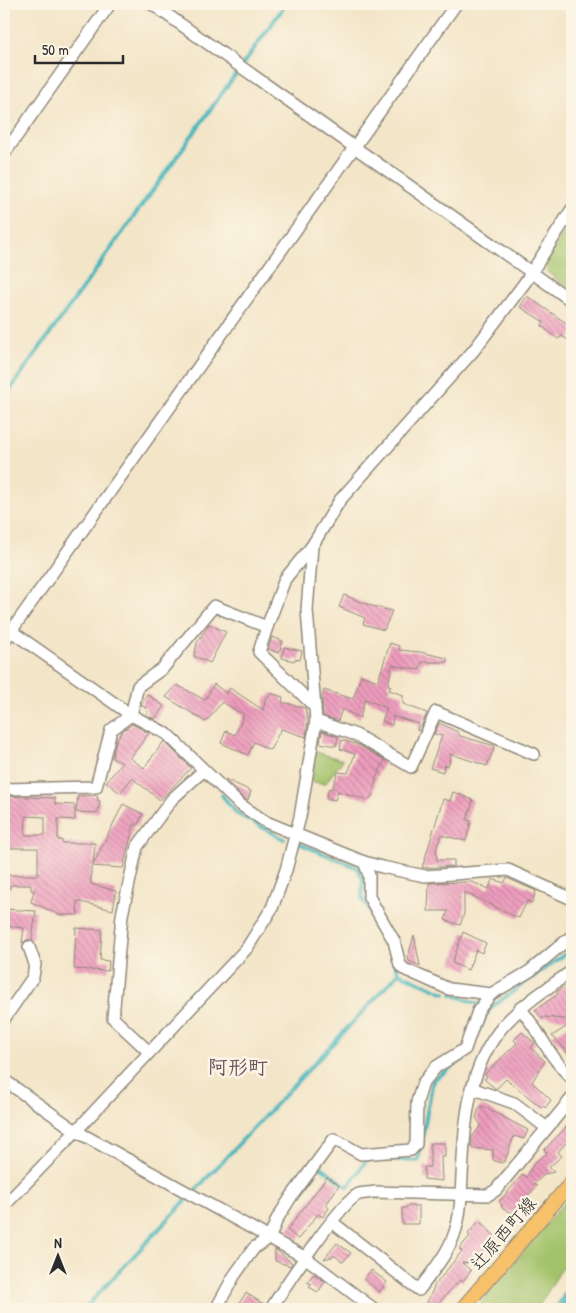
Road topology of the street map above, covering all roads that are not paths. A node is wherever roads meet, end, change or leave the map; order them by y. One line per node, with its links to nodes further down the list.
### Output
1 (110, 4): 5 (street)
2 (152, 4): 4 (street)
3 (456, 4): 4 (street)
4 (355, 146): 7 (street); 11 (street)
5 (4, 154)
6 (572, 209): 7 (street)
7 (531, 271): 8 (street); 9 (street)
8 (572, 301)
9 (312, 546): 10 (street); 13 (street)
10 (267, 627): 13 (street); 14 (street)
11 (7, 628): 12 (street); 14 (street)
12 (4, 641)
13 (315, 708): 15 (street)
14 (131, 715): 17 (street); 18 (street)
15 (316, 721): 16 (street); 19 (street)
16 (534, 754)
17 (203, 771): 19 (street); 28 (street)
18 (4, 789)
19 (296, 833): 20 (street); 28 (street)
20 (364, 862): 21 (street); 25 (street)
21 (572, 900)
22 (572, 936): 25 (street)
23 (29, 947): 27 (street)
24 (572, 971): 26 (street)
25 (489, 998): 39 (street)
26 (520, 1008): 29 (street); 31 (street)
27 (4, 1019)
28 (148, 1051): 34 (street)
29 (572, 1078)
30 (4, 1080): 34 (street)
31 (471, 1088): 33 (street); 36 (street)
32 (572, 1098): 33 (street)
33 (548, 1128): 36 (street)
34 (76, 1131): 37 (street); 39 (street)
35 (572, 1182): 44 (main road, 辻原西町線)
36 (461, 1196): 38 (street); 38 (street)
37 (4, 1206)
38 (332, 1222): 40 (street)
39 (270, 1237): 40 (street); 42 (street)
40 (306, 1258): 41 (street); 43 (street)
41 (275, 1308)
42 (216, 1309)
43 (374, 1309)
44 (462, 1309)

